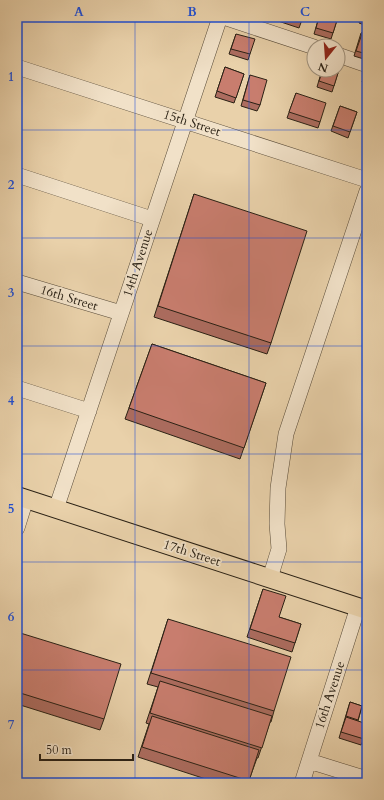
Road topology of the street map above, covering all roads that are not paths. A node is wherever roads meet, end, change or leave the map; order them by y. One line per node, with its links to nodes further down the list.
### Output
1 (220, 17): 7 (street, 14th Avenue)
2 (224, 17): 3 (street)
3 (306, 44)
4 (346, 58): 5 (street)
5 (367, 65)
6 (17, 67): 7 (street, 15th Street)
7 (185, 121): 9 (street, 15th Street); 11 (street, 14th Avenue)
8 (17, 175): 11 (street)
9 (367, 180)
10 (367, 191): 19 (street)
11 (152, 219): 13 (street, 14th Avenue)
12 (17, 282): 13 (street, 16th Street)
13 (121, 313): 15 (street, 14th Avenue)
14 (17, 388): 15 (street)
15 (89, 411): 17 (street, 14th Avenue)
16 (22, 497): 17 (main road, 17th Street); 18 (street)
17 (56, 509): 19 (main road, 17th Street)
18 (17, 528)
19 (270, 578): 20 (main road, 17th Street)
20 (363, 608): 21 (street, 16th Avenue)
21 (309, 761): 22 (street); 23 (street, 16th Avenue)
22 (367, 779)
23 (302, 783)

